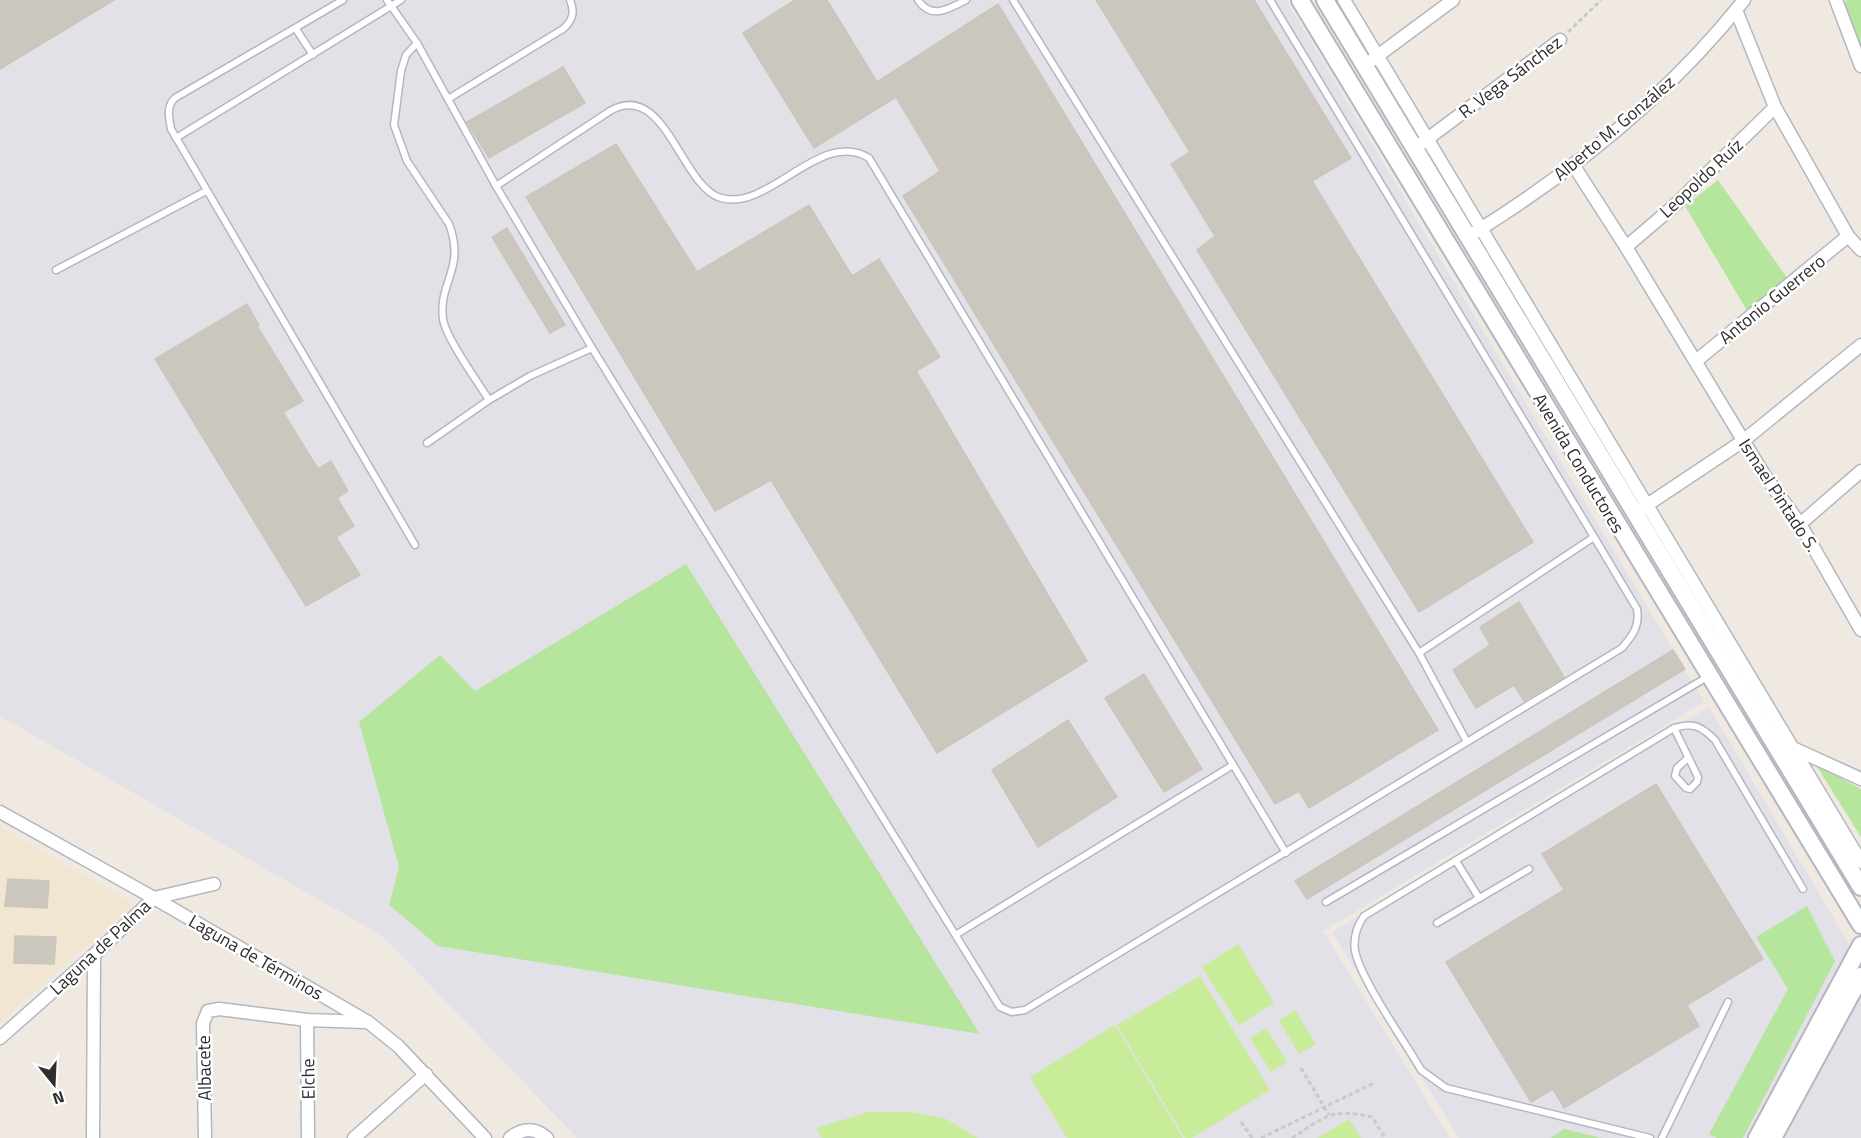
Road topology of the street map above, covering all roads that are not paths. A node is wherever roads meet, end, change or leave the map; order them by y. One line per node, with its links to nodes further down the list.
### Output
1 (343, 0): 15 (lane)
2 (401, 0): 13 (lane)
3 (570, 0): 21 (lane)
4 (918, 0): 5 (lane)
5 (966, 0)
6 (1012, 0): 45 (lane)
7 (1270, 0): 42 (lane)
8 (1300, 0): 46 (main road, Avenida Conductores)
9 (1325, 0): 19 (main road, Avenida Conductores)
10 (1344, 0): 19 (street)
11 (1453, 0): 19 (street)
12 (1836, 0): 20 (street)
13 (390, 3): 17 (lane); 18 (lane)
14 (1740, 5): 22 (street); 25 (street, Alberto M. González)
15 (296, 29): 18 (lane); 23 (lane)
16 (1560, 40): 24 (street, R. Vega Sánchez)
17 (417, 43): 21 (lane); 36 (lane)
18 (313, 55): 23 (lane)
19 (1371, 60): 24 (main road, Avenida Conductores)
20 (1861, 66)
21 (448, 99): 26 (lane)
22 (1774, 107): 29 (street); 30 (street, Leopoldo Ruíz)
23 (176, 138): 27 (lane)
24 (1421, 144): 28 (main road, Avenida Conductores)
25 (1574, 166): 28 (street, Alberto M. González); 30 (street)
26 (496, 186): 34 (lane); 51 (lane)
27 (206, 191): 32 (lane); 43 (lane)
28 (1474, 233): 40 (main road, Avenida Conductores)
29 (1848, 236): 31 (street); 35 (street, Antonio Guerrero)
30 (1626, 247): 35 (street, Ismael Pintado S.)
31 (1861, 250)
32 (56, 270)
33 (1861, 345): 37 (street)
34 (592, 348): 36 (lane); 66 (lane)
35 (1696, 361): 37 (street, Ismael Pintado S.)
36 (489, 400): 38 (lane)
37 (1743, 441): 40 (street); 41 (street, Ismael Pintado S.)
38 (427, 443)
39 (1861, 471): 41 (street)
40 (1640, 509): 49 (street); 58 (main road, Avenida Conductores)
41 (1800, 524): 44 (street, Ismael Pintado S.)
42 (1594, 537): 45 (lane); 48 (lane)
43 (415, 545)
44 (1860, 624)
45 (1419, 653): 48 (lane)
46 (1710, 676): 63 (lane); 65 (main road, Avenida Conductores)
47 (1674, 728): 50 (lane); 55 (lane); 60 (lane)
48 (1467, 742): 54 (lane)
49 (1795, 749): 52 (street); 56 (street)
50 (1688, 758): 50 (lane)
51 (1233, 765): 54 (lane); 66 (lane)
52 (1861, 779)
53 (0, 812): 61 (street, Laguna de Términos)
54 (1286, 853): 66 (lane)
55 (1456, 861): 62 (lane); 82 (lane)
56 (1861, 862)
57 (1528, 869): 62 (lane)
58 (1859, 879)
59 (214, 884): 61 (street, Laguna de Palma)
60 (1803, 889)
61 (154, 898): 68 (street, Laguna de Palma); 72 (street, Laguna de Términos)
62 (1479, 898): 64 (lane)
63 (1326, 902)
64 (1437, 923)
65 (1861, 925)
66 (957, 934)
67 (1861, 945): 84 (main road)
68 (94, 955): 73 (street, Laguna de Palma); 75 (street)
69 (1861, 976): 85 (main road)
70 (1728, 1002): 83 (lane)
71 (307, 1020): 72 (street); 76 (street, Albacete); 77 (street, Elche)
72 (368, 1022): 74 (street, Laguna de Términos)
73 (0, 1038)
74 (426, 1074): 78 (street); 79 (street, Laguna de Términos)
75 (93, 1138)
76 (205, 1138)
77 (308, 1138)
78 (354, 1138)
79 (485, 1138)
80 (510, 1138): 81 (street)
81 (547, 1138)
82 (1650, 1138)
83 (1662, 1138)
84 (1757, 1138)
85 (1773, 1138)

